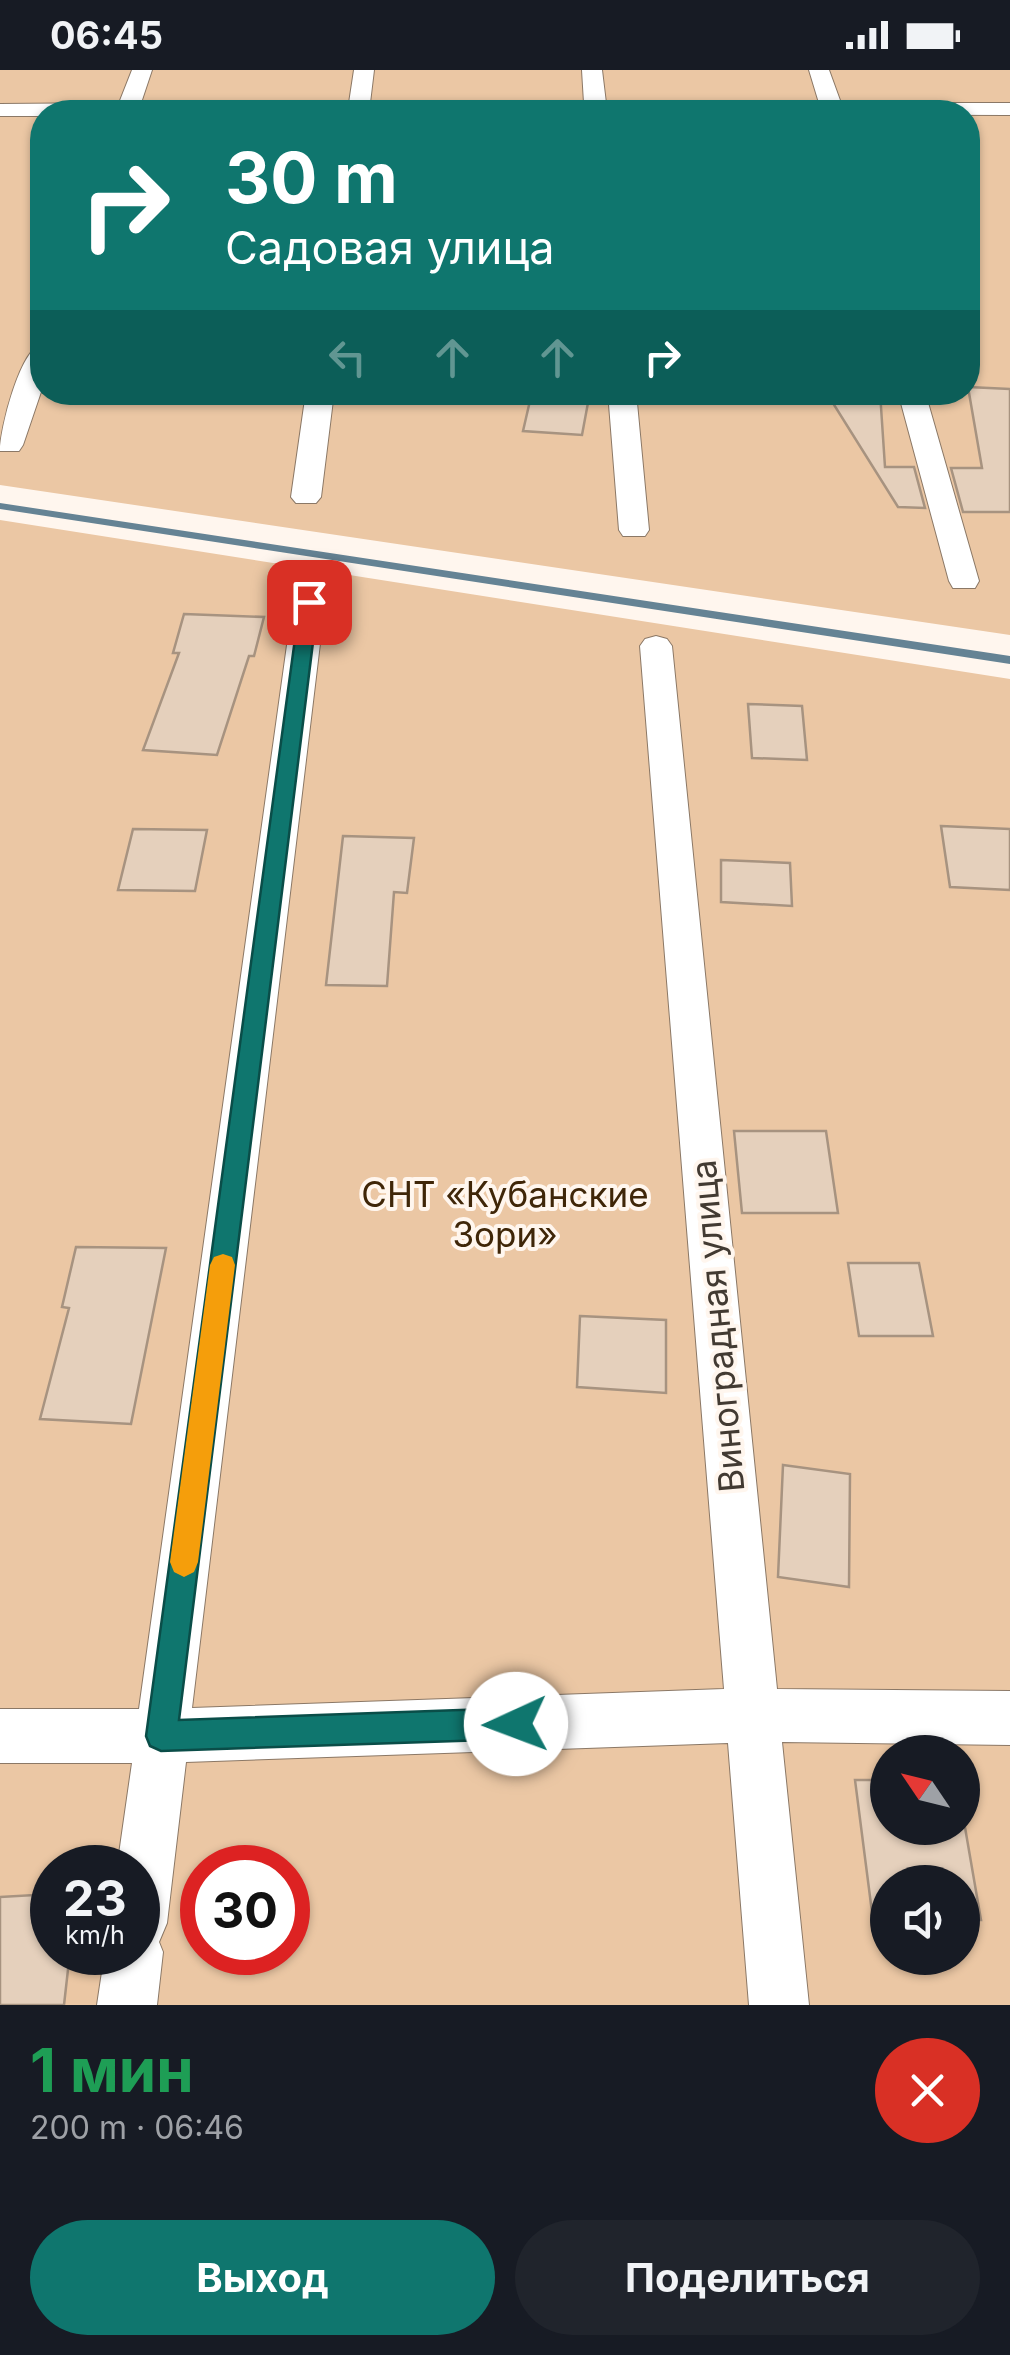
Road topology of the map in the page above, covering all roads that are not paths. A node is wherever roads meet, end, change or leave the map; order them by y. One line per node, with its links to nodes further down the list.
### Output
1 (142, 70): 5 (street)
2 (364, 70): 6 (street)
3 (592, 70): 7 (street)
4 (820, 70): 8 (street)
5 (131, 100)
6 (360, 100)
7 (595, 100)
8 (829, 100)
9 (1010, 109): 12 (street)
10 (0, 110): 11 (street)
11 (30, 110)
12 (980, 110)
13 (30, 387): 17 (street)
14 (318, 405): 18 (street)
15 (623, 405): 19 (street)
16 (915, 405): 20 (street)
17 (10, 445)
18 (306, 498)
19 (634, 530)
20 (964, 582)
21 (309, 602): 26 (street)
22 (656, 646): 23 (street, Виноградная улица)
23 (753, 1716): 24 (street); 26 (street); 30 (street, Виноградная улица)
24 (1010, 1718)
25 (0, 1736): 26 (street)
26 (161, 1736): 27 (street)
27 (148, 1845)
28 (131, 1975): 29 (street)
29 (127, 2005)
30 (779, 2005)

